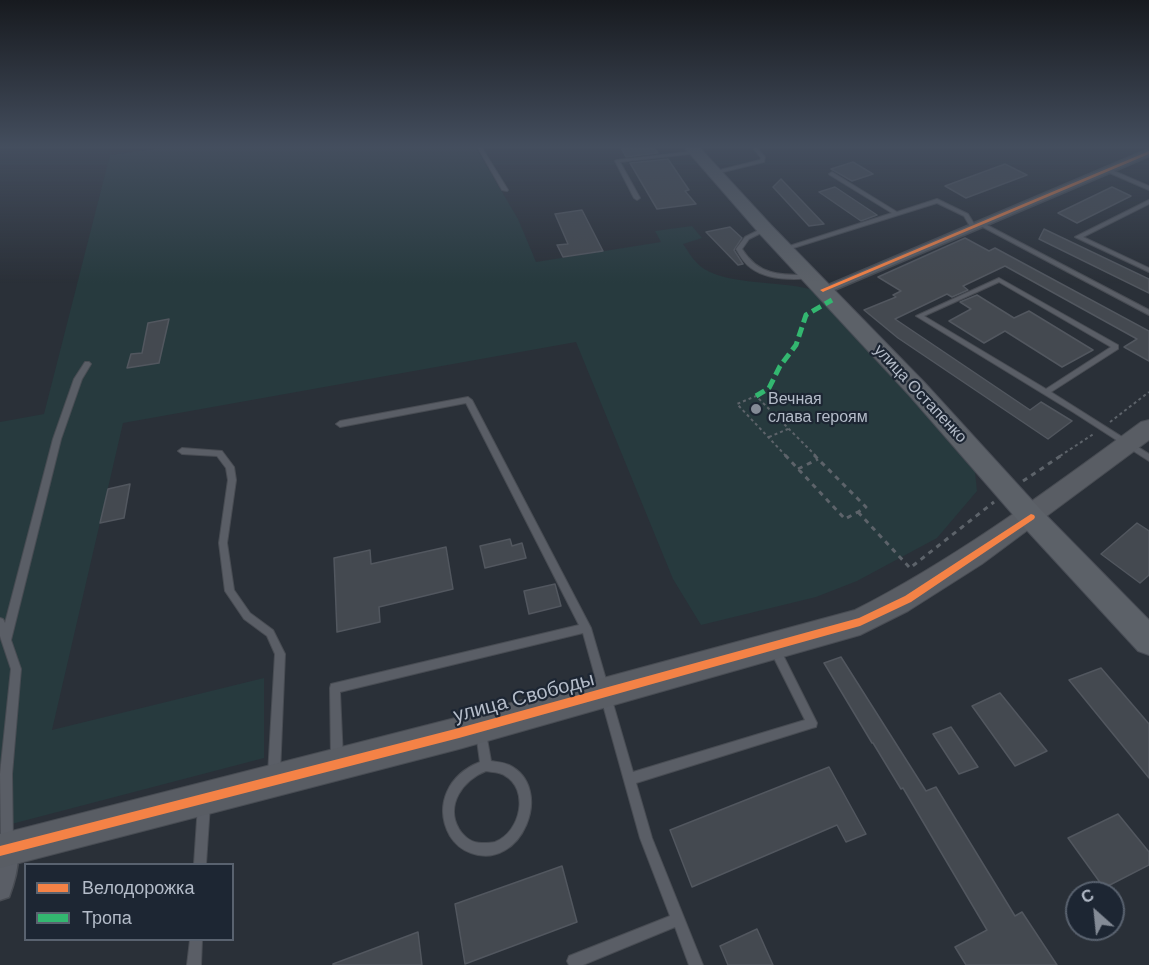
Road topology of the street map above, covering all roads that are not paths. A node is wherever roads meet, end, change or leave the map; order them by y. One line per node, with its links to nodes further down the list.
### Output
1 (634, 193): 5 (lane)
2 (733, 193): 9 (main road, улица Остапенко)
3 (863, 193): 7 (lane)
4 (1053, 193): 8 (street)
5 (637, 198)
6 (1149, 202): 11 (lane)
7 (897, 214): 8 (lane); 10 (lane)
8 (977, 225): 12 (street); 13 (lane)
9 (765, 229): 10 (main road, улица Остапенко); 12 (lane)
10 (784, 249): 12 (main road, улица Остапенко)
11 (1149, 270)
12 (817, 284): 21 (main road, улица Остапенко)
13 (1149, 313)
14 (87, 364): 24 (lane)
15 (1046, 392): 15 (lane); 18 (lane)
16 (340, 424): 23 (lane)
17 (1149, 428): 18 (street, улица Свободы)
18 (1127, 444): 20 (lane); 21 (street, улица Свободы)
19 (182, 451): 32 (lane)
20 (1149, 458)
21 (1031, 517): 25 (main road, улица Остапенко); 26 (street, улица Свободы)
22 (0, 622): 24 (lane)
23 (586, 628): 27 (lane); 29 (lane)
24 (6, 640): 34 (lane)
25 (1149, 640)
26 (773, 646): 27 (street, улица Свободы); 31 (lane)
27 (605, 693): 28 (street, улица Свободы); 31 (lane)
28 (481, 727): 29 (street, улица Свободы); 30 (lane)
29 (337, 765): 32 (street, улица Свободы)
30 (486, 765): 30 (lane)
31 (630, 779): 37 (lane)
32 (273, 781): 33 (street, улица Свободы)
33 (204, 799): 34 (street, улица Свободы); 35 (lane)
34 (4, 850): 36 (street)
35 (200, 863)
36 (0, 888)
37 (678, 919): 40 (lane); 41 (lane)
38 (196, 941): 39 (lane)
39 (194, 965)
40 (576, 965)
41 (696, 965)

